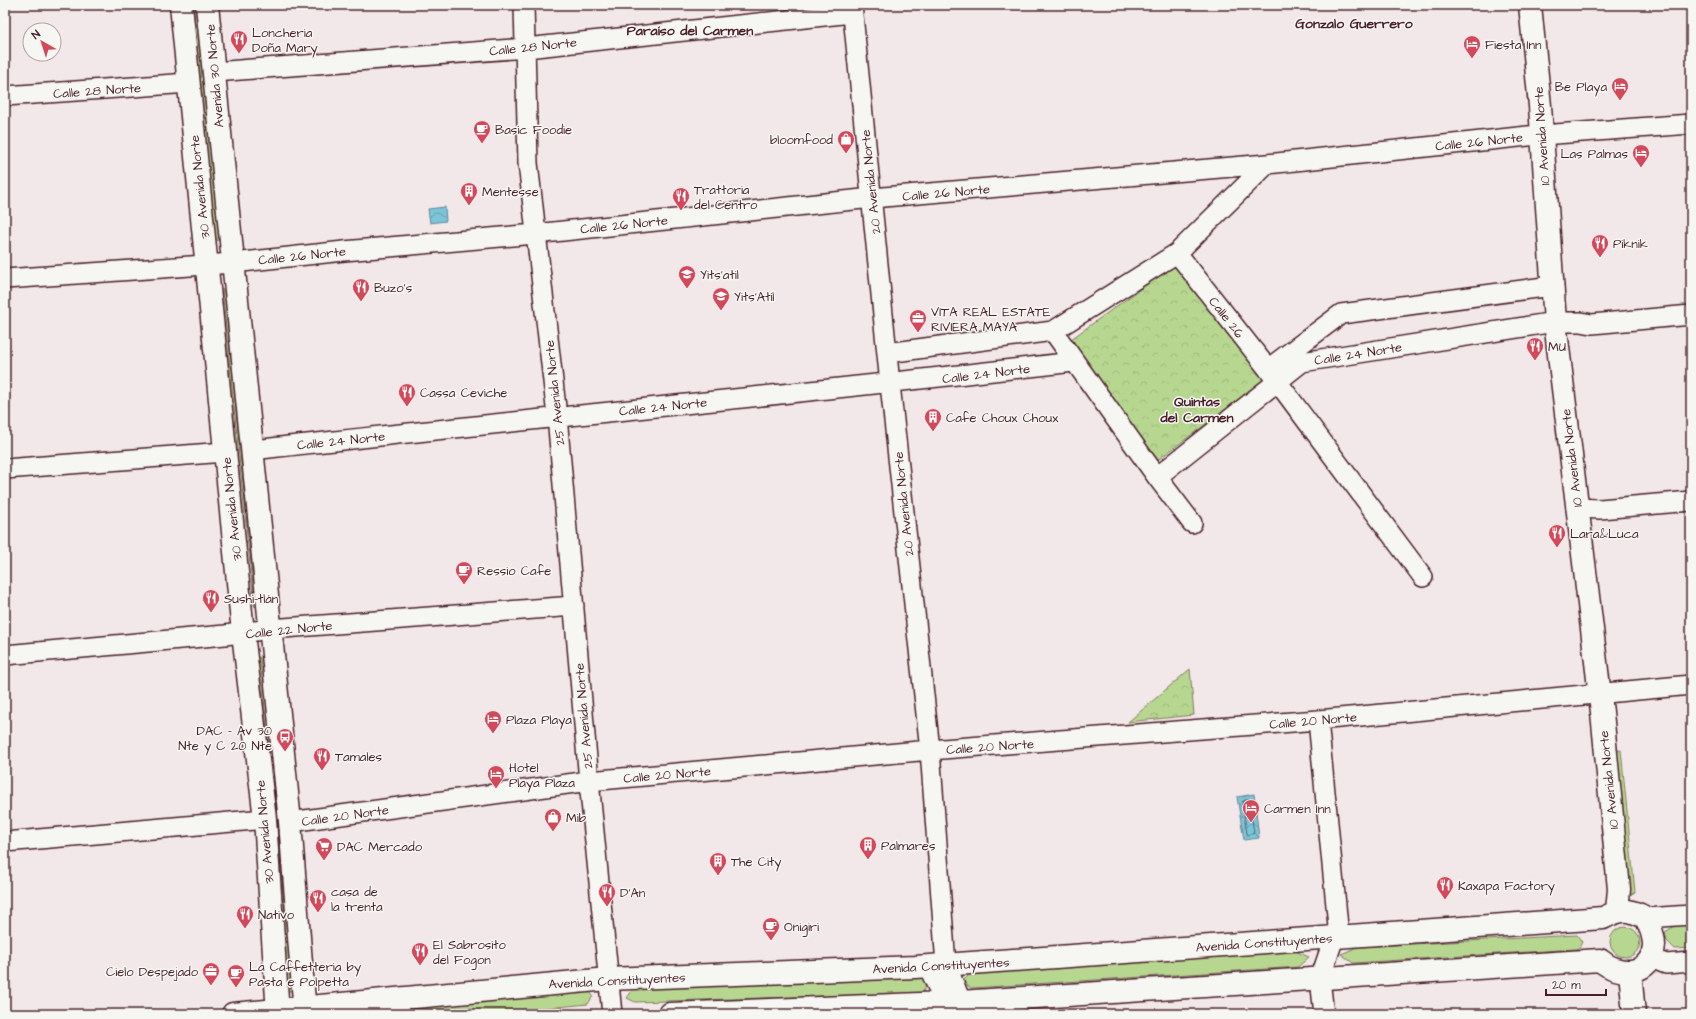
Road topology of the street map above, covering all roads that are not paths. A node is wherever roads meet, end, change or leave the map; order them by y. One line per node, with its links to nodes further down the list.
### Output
1 (181, 5): 8 (street, 30 Avenida Norte)
2 (207, 5): 7 (street, Avenida 30 Norte)
3 (524, 5): 6 (street, 25 Avenida Norte)
4 (1530, 5): 11 (street, 10 Avenida Norte)
5 (852, 9): 6 (street, Calle 28 Norte); 14 (street, 20 Avenida Norte)
6 (526, 48): 7 (street, Calle 28 Norte); 15 (street, 25 Avenida Norte)
7 (214, 72): 12 (street, Avenida 30 Norte)
8 (189, 83): 9 (street, Calle 28 Norte); 18 (street, 30 Avenida Norte)
9 (5, 96)
10 (1691, 124): 11 (street, Calle 26 Norte)
11 (1542, 135): 13 (street, Calle 26 Norte); 20 (street, 10 Avenida Norte)
12 (221, 146): 17 (street, 30 Avenida Norte)
13 (1267, 164): 14 (street, Calle 26 Norte); 16 (street)
14 (872, 198): 15 (street, Calle 26 Norte); 24 (street, 20 Avenida Norte)
15 (535, 234): 17 (street, Calle 26 Norte); 28 (street, 25 Avenida Norte)
16 (1176, 253): 23 (street); 26 (street, Calle 26)
17 (233, 263): 18 (street, Calle 26 Norte); 29 (street, 30 Avenida Norte)
18 (208, 265): 19 (street, Calle 26 Norte); 30 (street, 30 Avenida Norte)
19 (5, 279)
20 (1552, 286): 22 (street, 10 Avenida Norte); 26 (street, Calle 24 Norte)
21 (1691, 316): 22 (street, Calle 24 Norte)
22 (1555, 322): 26 (street, Calle 24 Norte); 34 (street, 10 Avenida Norte)
23 (1052, 331): 24 (street); 25 (street)
24 (887, 353): 27 (street, 20 Avenida Norte)
25 (1074, 362): 27 (street, Calle 24 Norte); 32 (street)
26 (1272, 375): 32 (street, Calle 24 Norte); 36 (street, Calle 26)
27 (890, 384): 28 (street, Calle 24 Norte); 44 (street, 20 Avenida Norte)
28 (557, 416): 29 (street, Calle 24 Norte); 37 (street, 25 Avenida Norte)
29 (253, 450): 38 (street, 30 Avenida Norte)
30 (225, 452): 31 (street); 39 (street, 30 Avenida Norte)
31 (5, 469)
32 (1157, 477): 35 (street)
33 (1691, 501): 34 (street)
34 (1576, 508): 42 (street, 10 Avenida Norte)
35 (1192, 523)
36 (1423, 576)
37 (574, 606): 38 (street, Calle 22 Norte); 45 (street, 25 Avenida Norte)
38 (270, 629): 39 (street, Calle 22 Norte); 47 (street, 30 Avenida Norte)
39 (243, 633): 40 (street, Calle 22 Norte); 46 (street, 30 Avenida Norte)
40 (5, 655)
41 (1691, 685): 42 (street, Calle 20 Norte)
42 (1599, 694): 43 (street, Calle 20 Norte); 49 (street, 10 Avenida Norte)
43 (1318, 720): 44 (street, Calle 20 Norte); 52 (street)
44 (930, 750): 45 (street, Calle 20 Norte); 55 (street, 20 Avenida Norte)
45 (589, 781): 47 (street, Calle 20 Norte); 57 (street, 25 Avenida Norte)
46 (265, 819): 48 (street); 61 (street, 30 Avenida Norte)
47 (290, 822): 60 (street, 30 Avenida Norte)
48 (5, 842)
49 (1617, 911): 51 (street, Avenida Constituyentes); 52 (street, Avenida Constituyentes)
50 (1691, 915): 51 (street, Avenida Constituyentes)
51 (1646, 918): 53 (street)
52 (1335, 937): 55 (street, Avenida Constituyentes); 58 (street)
53 (1651, 958): 54 (street); 56 (street)
54 (1691, 962)
55 (937, 966): 57 (street, Avenida Constituyentes); 59 (street, 20 Avenida Norte)
56 (1630, 972): 58 (street); 67 (street)
57 (608, 979): 60 (street, Avenida Constituyentes); 64 (street, 25 Avenida Norte)
58 (1320, 979): 59 (street); 66 (street)
59 (951, 1006): 62 (street)
60 (305, 1011): 61 (street, Avenida Constituyentes)
61 (278, 1012): 63 (street, Avenida Constituyentes)
62 (722, 1013): 65 (street)
63 (232, 1014)
64 (612, 1014)
65 (670, 1014)
66 (1324, 1014)
67 (1634, 1014)

